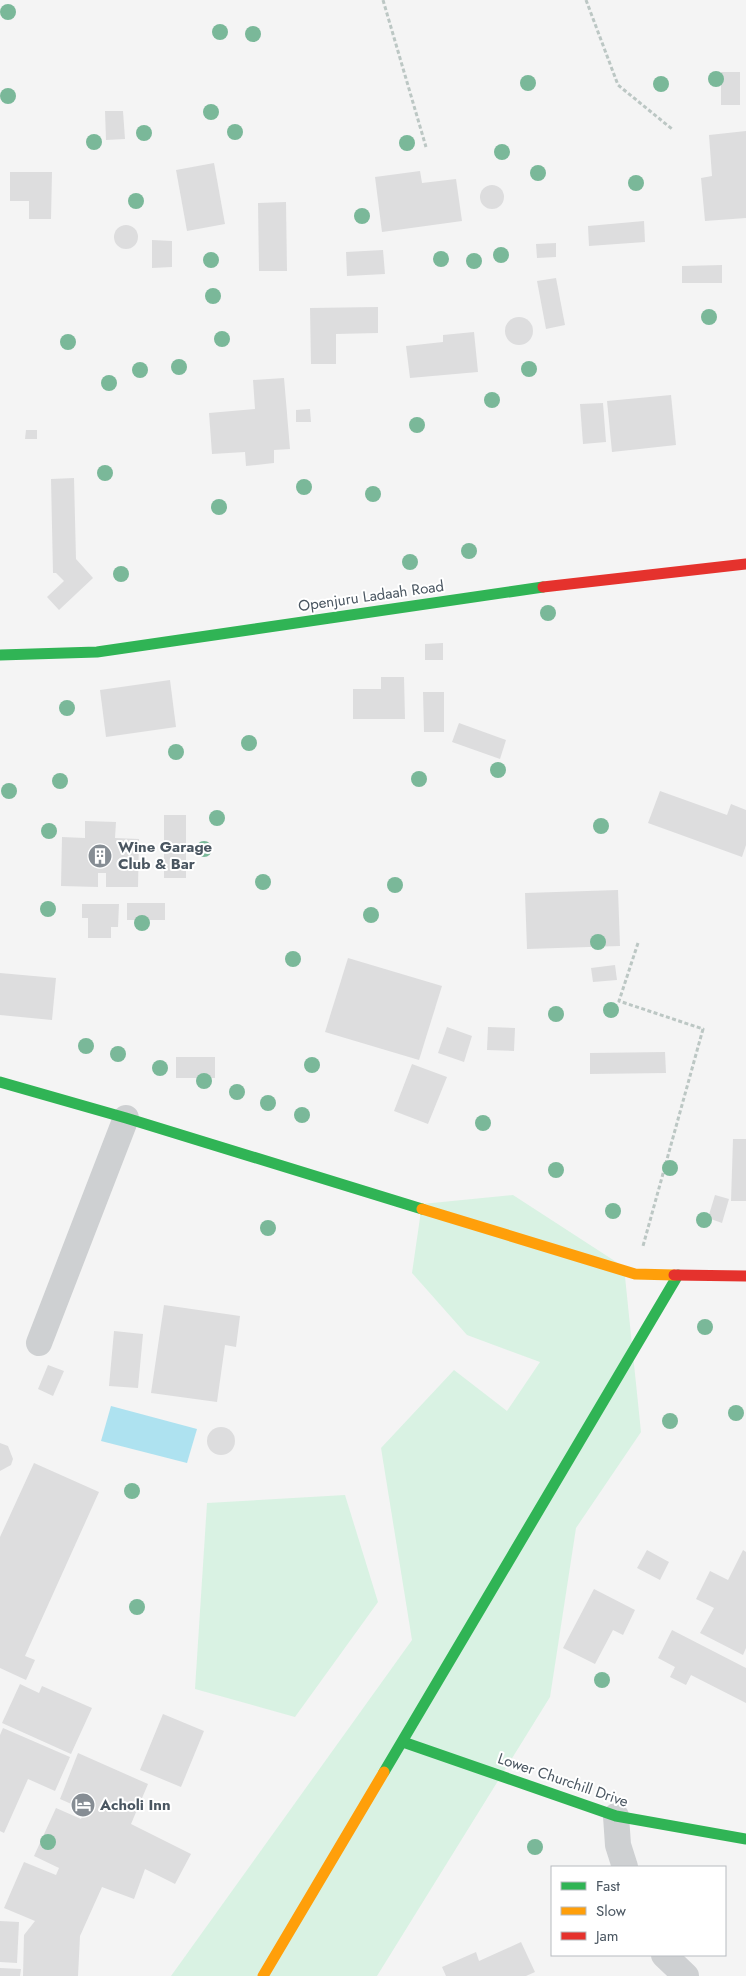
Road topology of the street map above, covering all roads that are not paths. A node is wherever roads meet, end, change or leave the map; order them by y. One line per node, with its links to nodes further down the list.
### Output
1 (746, 564): 2 (street, Openjuru Ladaah Road)
2 (0, 655)
3 (0, 1082): 4 (street)
4 (126, 1118): 5 (street); 7 (street)
5 (678, 1275): 6 (street); 8 (street)
6 (746, 1276)
7 (39, 1343)
8 (403, 1742): 9 (street, Lower Churchill Drive); 13 (street)
9 (616, 1816): 10 (street, Lower Churchill Drive); 11 (street)
10 (746, 1839)
11 (624, 1866)
12 (665, 1956): 14 (street)
13 (263, 1976)
14 (686, 1976)

